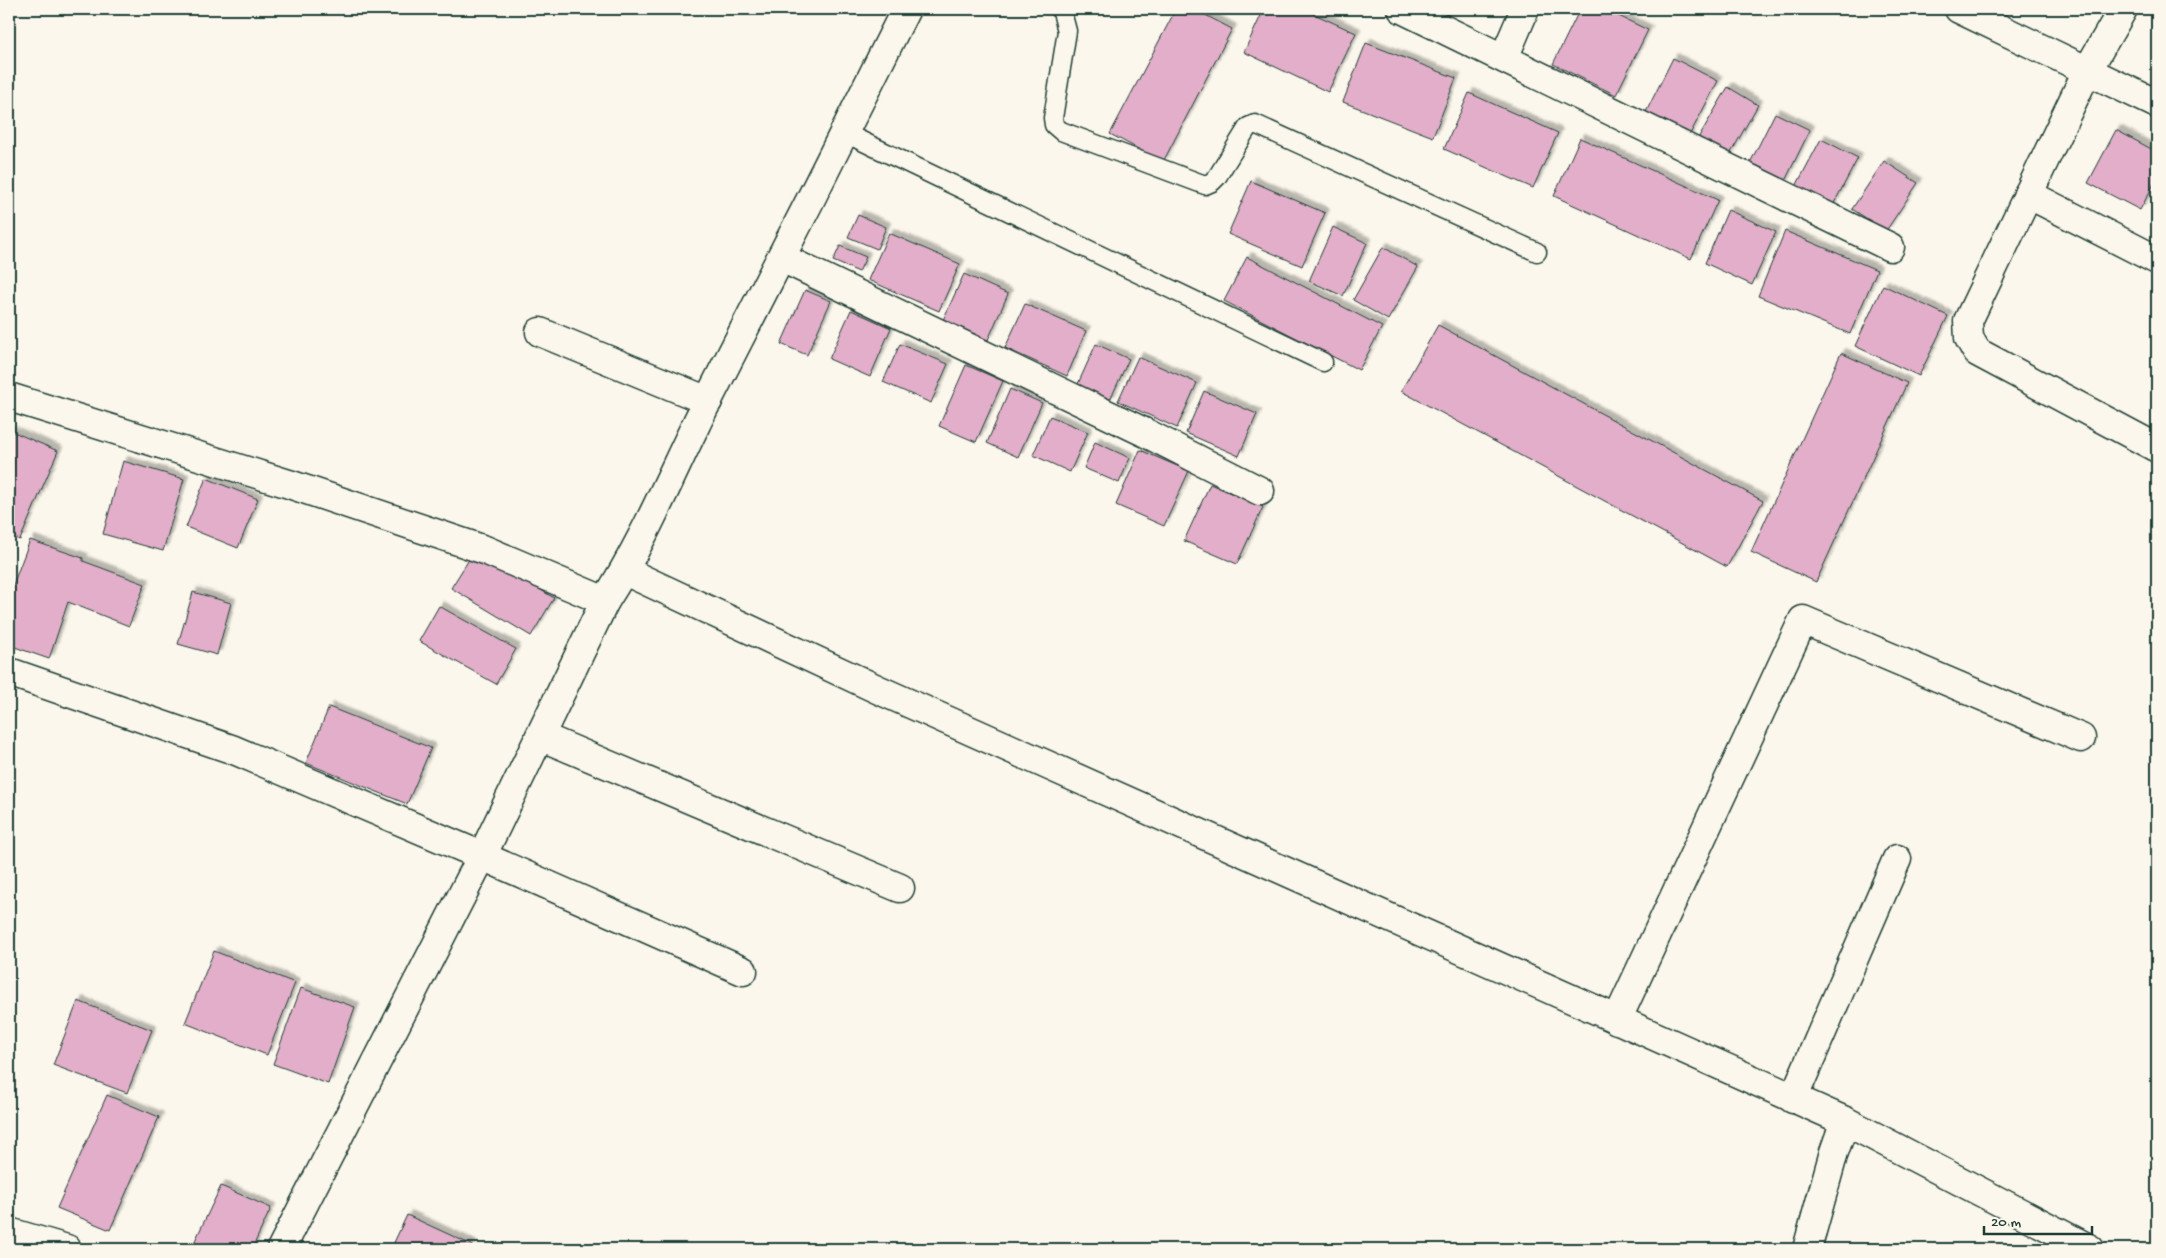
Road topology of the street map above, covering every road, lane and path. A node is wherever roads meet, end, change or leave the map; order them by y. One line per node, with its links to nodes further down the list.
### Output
1 (906, 9): 10 (street)
2 (1059, 9): 13 (lane)
3 (1402, 9): 7 (street)
4 (1525, 9): 7 (street)
5 (1959, 9): 8 (street)
6 (2123, 9): 8 (street)
7 (1504, 58): 12 (street)
8 (2087, 71): 9 (street); 11 (street)
9 (2157, 104)
10 (845, 133): 14 (street); 17 (lane)
11 (2028, 194): 15 (street); 20 (street)
12 (1890, 247)
13 (1537, 252)
14 (782, 258): 19 (street); 21 (street)
15 (2157, 260)
16 (540, 332): 19 (street)
17 (1323, 362)
18 (9, 397): 23 (street)
19 (708, 401): 22 (street)
20 (2157, 448)
21 (1260, 491)
22 (625, 571): 23 (street); 31 (street)
23 (605, 601): 25 (street)
24 (9, 672): 27 (street)
25 (540, 736): 27 (street); 29 (street)
26 (2081, 738): 31 (street)
27 (482, 856): 30 (street); 36 (street)
28 (1897, 859): 32 (street)
29 (900, 888)
30 (743, 971)
31 (1617, 1020): 32 (street)
32 (1793, 1099): 33 (street)
33 (1845, 1121): 37 (street); 38 (street)
34 (9, 1232): 35 (street)
35 (67, 1249)
36 (281, 1249)
37 (1807, 1249)
38 (2090, 1249)

